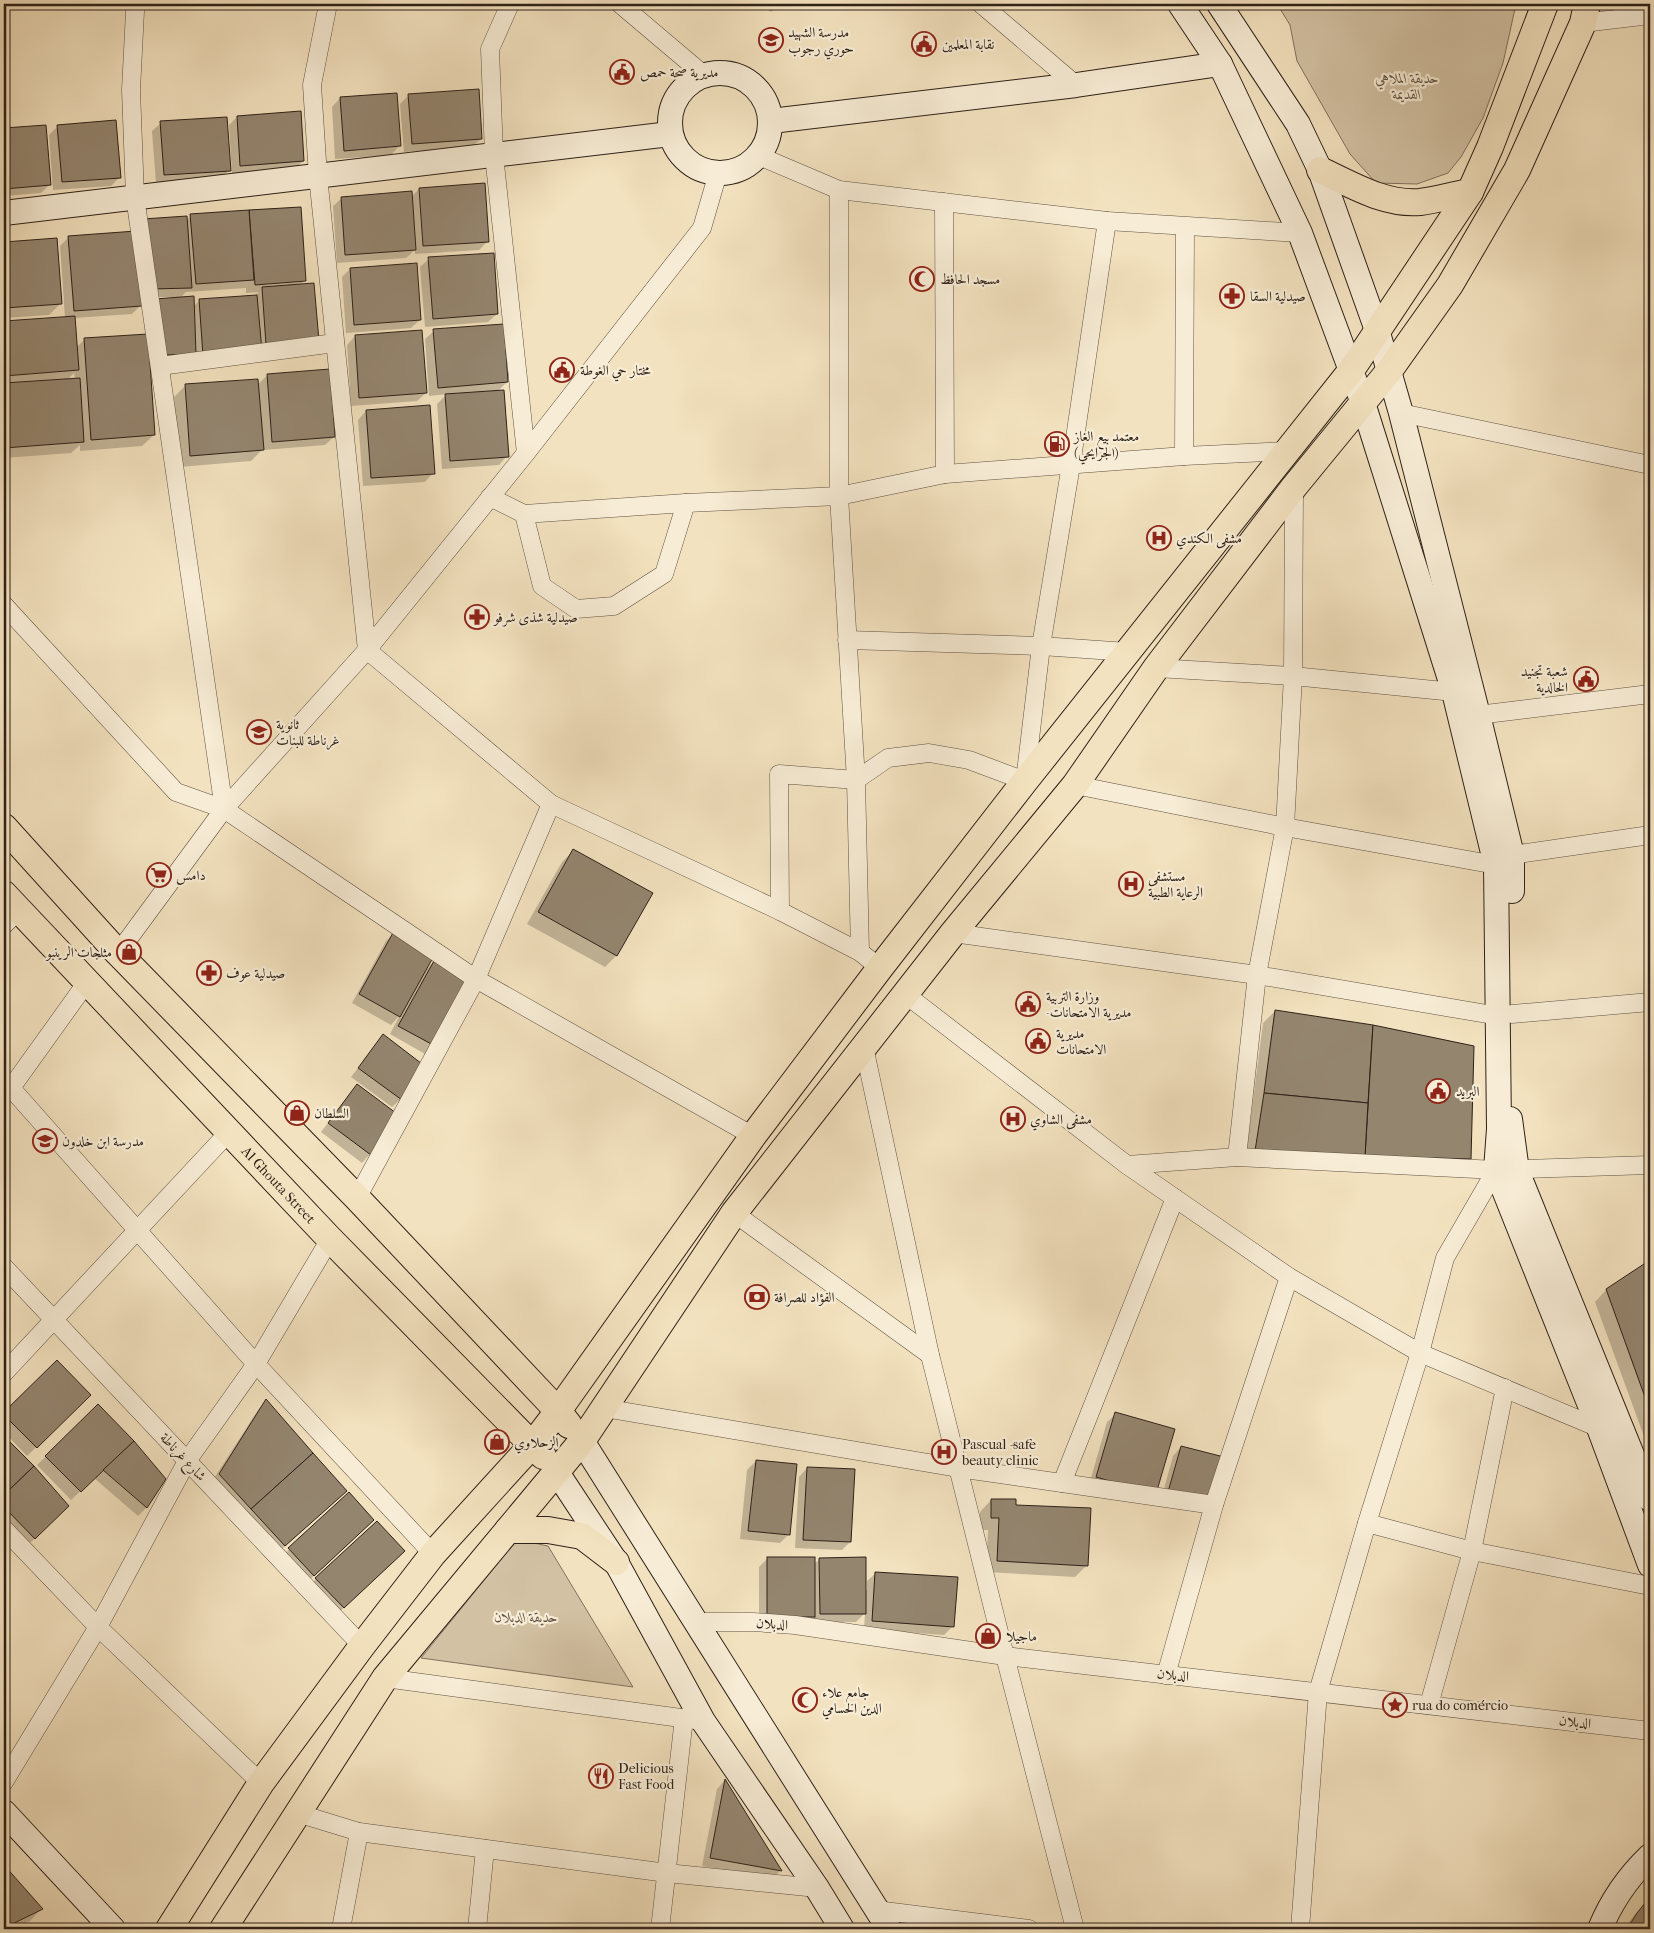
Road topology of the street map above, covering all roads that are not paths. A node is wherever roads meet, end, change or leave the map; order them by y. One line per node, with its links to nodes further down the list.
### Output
1 (137, 4): 23 (street)
2 (328, 4): 20 (street)
3 (510, 4): 16 (street)
4 (620, 4): 12 (street)
5 (981, 4): 13 (street)
6 (1180, 4): 11 (main road)
7 (1219, 4): 18 (main road)
8 (1545, 4): 22 (main road)
9 (1585, 14): 10 (street); 32 (main road)
10 (1650, 15)
11 (1220, 64): 13 (main road); 28 (main road)
12 (704, 75): 14 (main road); 15 (main road)
13 (1076, 85): 14 (main road)
14 (771, 121): 17 (main road)
15 (670, 134): 16 (main road); 19 (main road)
16 (494, 155): 20 (main road); 37 (street)
17 (758, 156): 19 (main road); 21 (street)
18 (1320, 170): 22 (main road); 29 (main road)
19 (718, 174): 37 (street)
20 (318, 176): 23 (main road); 30 (street)
21 (839, 190): 24 (street); 43 (street)
22 (1470, 192): 29 (main road)
23 (135, 197): 25 (main road); 31 (street)
24 (944, 202): 26 (street); 41 (street)
25 (4, 213)
26 (1107, 221): 27 (street); 39 (street)
27 (1184, 227): 28 (street); 38 (street)
28 (1300, 233): 33 (main road)
29 (1378, 333): 32 (main road); 33 (main road)
30 (336, 343): 31 (street); 50 (street)
31 (160, 366): 61 (street)
32 (1390, 371): 34 (main road); 35 (main road)
33 (1350, 372): 34 (main road); 36 (main road)
34 (1363, 403): 42 (main road); 54 (main road)
35 (1401, 413): 40 (street); 56 (main road)
36 (1287, 451): 38 (street); 51 (main road)
37 (526, 453): 44 (street)
38 (1184, 456): 39 (street)
39 (1071, 465): 41 (street); 49 (street)
40 (1650, 465)
41 (945, 474): 43 (street)
42 (1294, 488): 52 (main road); 53 (street)
43 (839, 496): 45 (street); 48 (street)
44 (490, 497): 46 (street); 50 (street)
45 (686, 503): 46 (street); 46 (street)
46 (524, 514)
47 (4, 605): 61 (street)
48 (847, 640): 49 (street); 57 (street)
49 (1041, 646): 51 (street); 58 (street)
50 (367, 650): 60 (street); 61 (street)
51 (1128, 652): 58 (main road)
52 (1156, 668): 53 (street); 59 (main road)
53 (1293, 676): 54 (street); 63 (street)
54 (1454, 692): 65 (main road)
55 (1650, 694): 56 (street)
56 (1478, 714): 65 (main road)
57 (856, 780): 58 (street); 67 (street); 70 (street)
58 (1025, 781): 70 (main road)
59 (1075, 785): 63 (street); 68 (main road)
60 (551, 804): 67 (street); 72 (street)
61 (224, 809): 69 (street); 72 (street)
62 (4, 827): 69 (main road)
63 (1285, 827): 65 (street); 71 (street)
64 (1650, 835): 65 (street)
65 (1504, 860): 76 (main road)
66 (9, 910): 73 (main road, Al Ghouta Street)
67 (780, 911): 70 (street)
68 (953, 933): 71 (street); 74 (main road)
69 (118, 953): 85 (main road)
70 (870, 960): 80 (main road)
71 (1257, 976): 76 (street); 81 (street)
72 (476, 979): 80 (street); 85 (street)
73 (87, 982): 78 (street); 79 (main road, Al Ghouta Street)
74 (906, 994): 77 (main road); 82 (street)
75 (1650, 1002): 76 (street)
76 (1505, 1015): 84 (main road)
77 (864, 1047): 87 (main road); 94 (street)
78 (7, 1093): 88 (street)
79 (229, 1132): 88 (street); 89 (main road, Al Ghouta Street)
80 (753, 1136): 99 (main road)
81 (1237, 1157): 82 (street); 84 (street)
82 (1127, 1164): 86 (street)
83 (1650, 1164): 84 (street)
84 (1506, 1171): 93 (street); 100 (main road); 106 (main road)
85 (357, 1198): 99 (main road)
86 (1175, 1198): 91 (street); 107 (street)
87 (734, 1213): 94 (street); 98 (main road)
88 (137, 1230): 92 (street); 95 (street)
89 (330, 1239): 95 (street); 102 (main road, Al Ghouta Street)
90 (4, 1267): 92 (street, شارع غرناطة)
91 (1289, 1277): 93 (street); 109 (street)
92 (54, 1320): 96 (street); 103 (street, شارع غرناطة)
93 (1420, 1353): 97 (street); 110 (street)
94 (930, 1355): 104 (street)
95 (256, 1364): 103 (street); 114 (street)
96 (4, 1373)
97 (1505, 1388): 100 (street); 113 (street)
98 (604, 1408): 101 (main road); 104 (street)
99 (558, 1412): 101 (main road); 102 (main road)
100 (1599, 1428): 116 (main road)
101 (582, 1441): 105 (main road); 118 (main road)
102 (533, 1444): 105 (main road, Al Ghouta Street); 114 (main road)
103 (187, 1461): 119 (street); 120 (street, شارع غرناطة)
104 (958, 1468): 107 (street); 121 (street)
105 (556, 1471): 112 (main road); 115 (main road)
106 (1646, 1475): 108 (main road)
107 (1062, 1483): 109 (street)
108 (1650, 1499)
109 (1214, 1505): 122 (street)
110 (1367, 1523): 113 (street); 124 (street)
111 (4, 1529): 119 (street)
112 (508, 1530): 115 (main road); 123 (main road)
113 (1472, 1551): 117 (street); 125 (street)
114 (433, 1554): 120 (main road)
115 (616, 1562): 126 (main road)
116 (1650, 1565)
117 (1650, 1586)
118 (696, 1622): 121 (street, الدبلان); 137 (main road)
119 (98, 1627): 128 (street); 129 (street)
120 (362, 1646): 129 (main road)
121 (1005, 1656): 122 (street, الدبلان); 146 (street)
122 (1166, 1675): 124 (street, الدبلان)
123 (385, 1678): 126 (street); 131 (main road)
124 (1318, 1692): 125 (street, الدبلان); 147 (street)
125 (1429, 1705): 127 (street, الدبلان)
126 (694, 1720): 135 (street); 136 (main road)
127 (1650, 1731)
128 (4, 1782)
129 (261, 1783): 139 (main road)
130 (4, 1812): 138 (main road)
131 (297, 1813): 132 (street); 140 (main road)
132 (359, 1832): 133 (street); 141 (street)
133 (485, 1849): 135 (street); 142 (street)
134 (1650, 1856): 148 (main road)
135 (667, 1873): 136 (street); 143 (street)
136 (817, 1888): 144 (main road)
137 (882, 1920): 145 (street)
138 (113, 1929)
139 (169, 1929)
140 (223, 1929)
141 (341, 1929)
142 (477, 1929)
143 (660, 1929)
144 (842, 1929)
145 (1029, 1929)
146 (1075, 1929)
147 (1300, 1929)
148 (1600, 1929)

